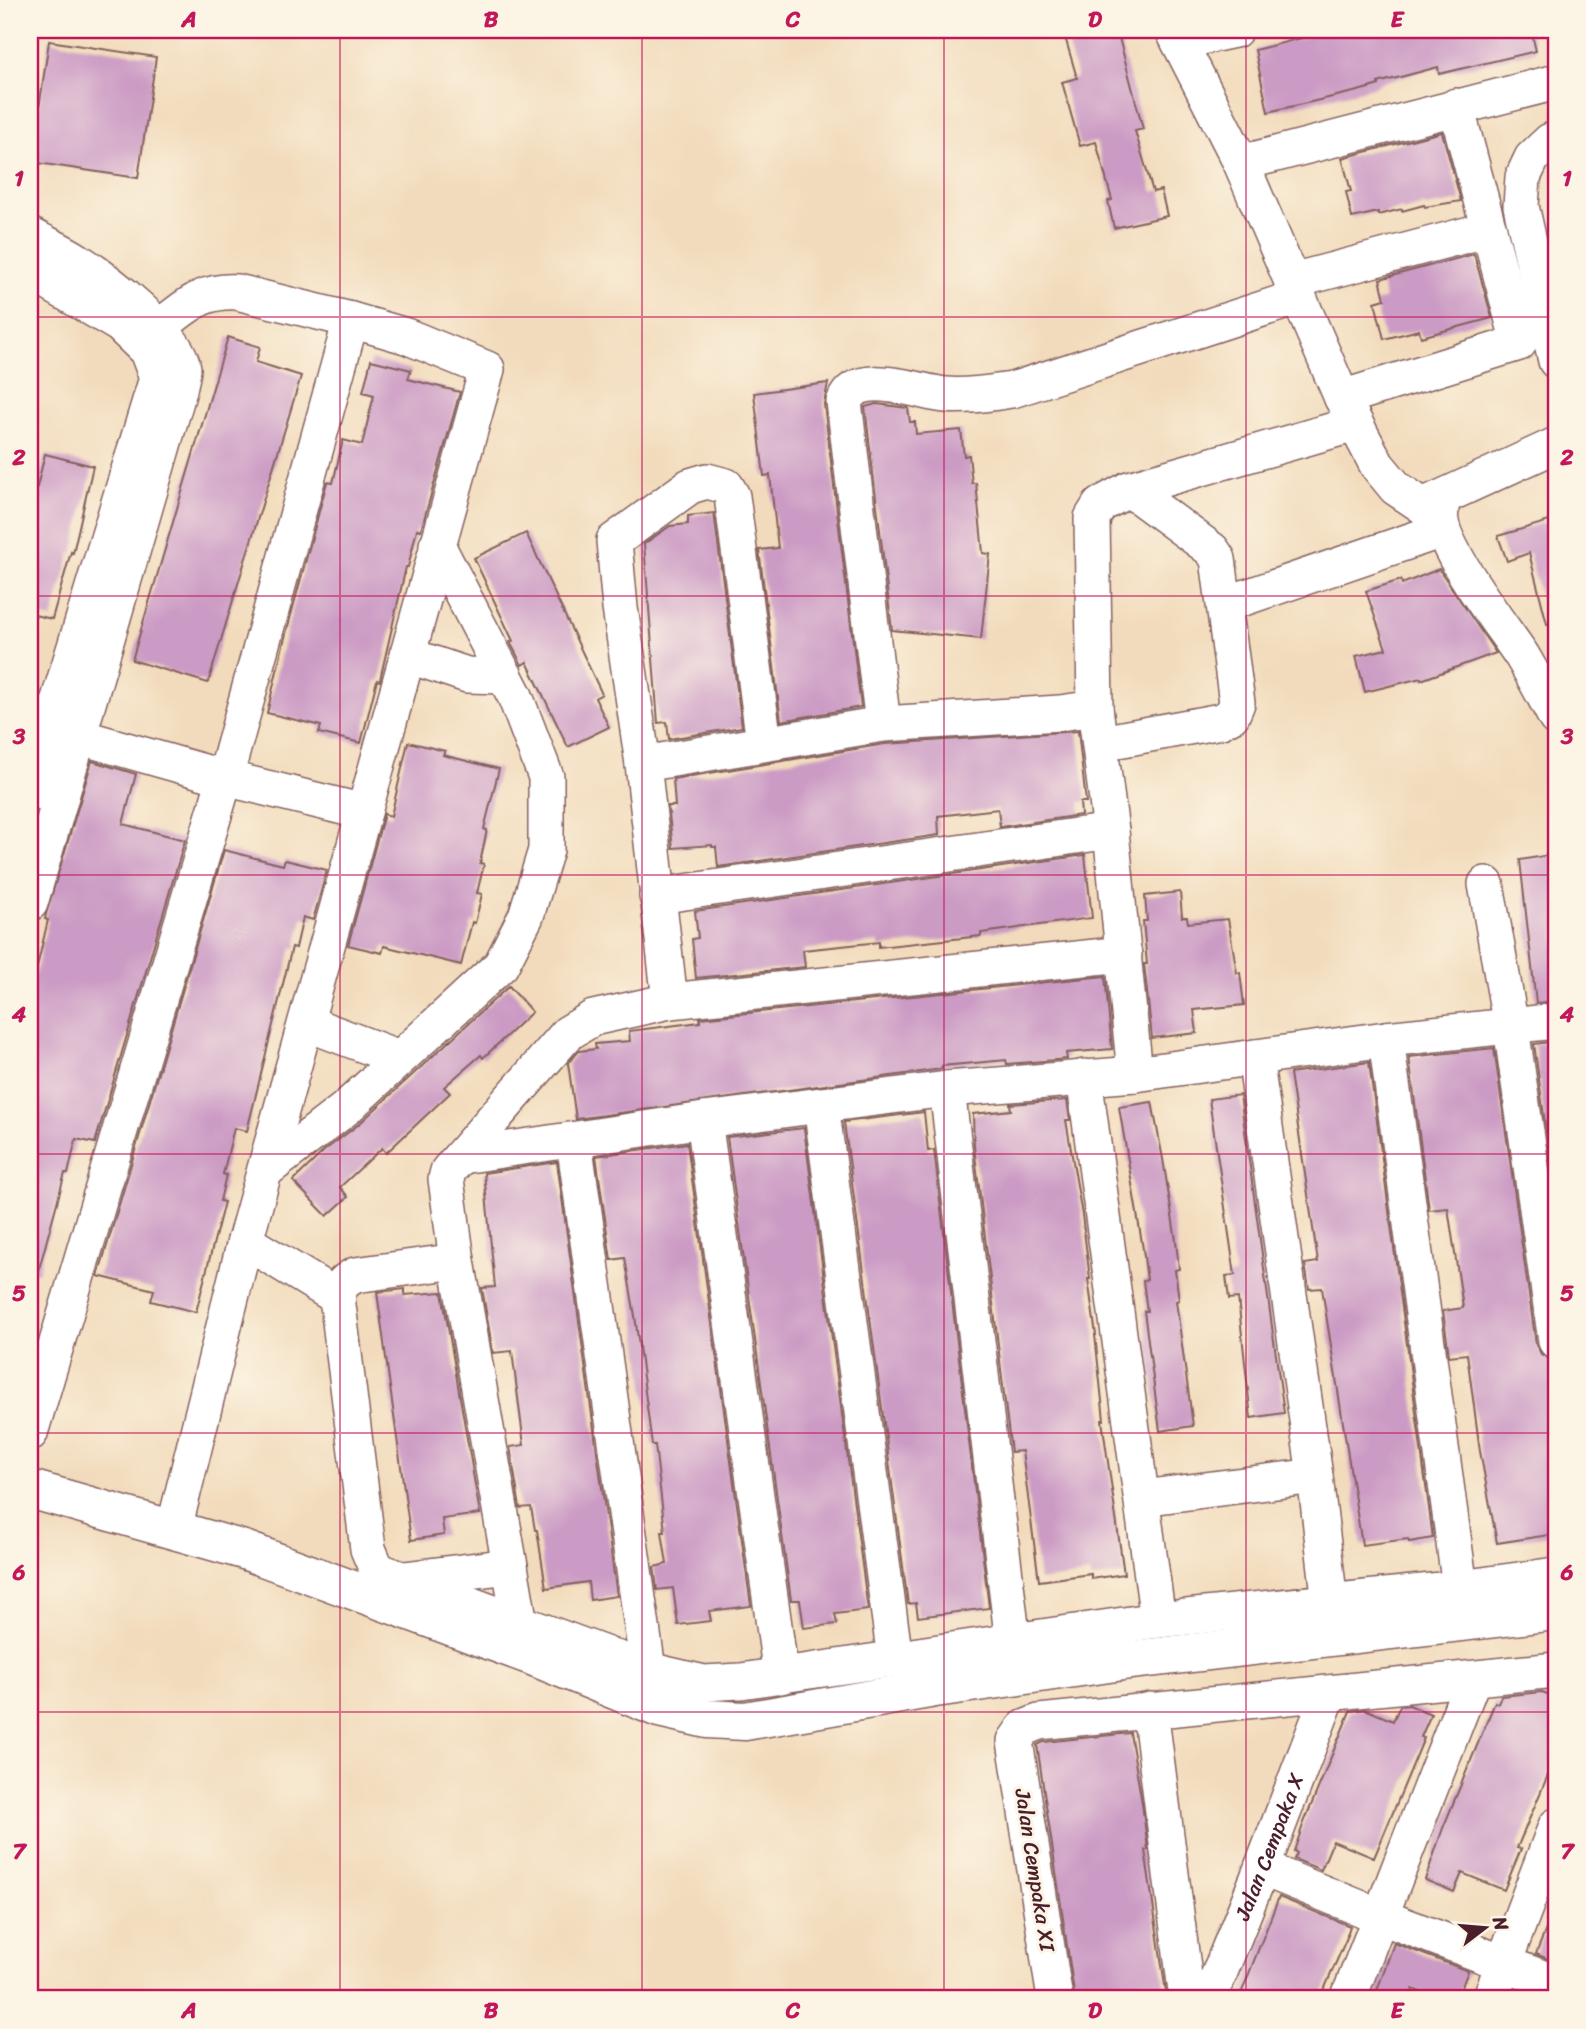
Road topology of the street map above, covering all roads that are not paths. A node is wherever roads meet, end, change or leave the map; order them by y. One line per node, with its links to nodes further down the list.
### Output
1 (1235, 30): 2 (street)
2 (1176, 36): 6 (street)
3 (1556, 82): 4 (street)
4 (1456, 106): 6 (street); 7 (street)
5 (1556, 139): 11 (street)
6 (1241, 163): 10 (street)
7 (1489, 229): 10 (street); 14 (street)
8 (30, 235): 13 (street)
9 (30, 272): 27 (street)
10 (1296, 289): 16 (street); 26 (street)
11 (1545, 309): 14 (street); 15 (street)
12 (351, 320): 13 (street); 20 (street); 31 (street)
13 (159, 327): 27 (street)
14 (1519, 343): 16 (street)
15 (1556, 361)
16 (1349, 411): 18 (street); 19 (street)
17 (1556, 446): 19 (street)
18 (1129, 489): 21 (street); 24 (street)
19 (1432, 518): 21 (street); 25 (street)
20 (436, 545): 22 (street); 23 (street)
21 (1226, 604): 29 (street)
22 (407, 655): 23 (street); 33 (street)
23 (505, 676): 45 (street)
24 (1095, 708): 26 (street); 29 (street)
25 (1556, 718)
26 (883, 724): 28 (street)
27 (53, 729): 31 (street); 32 (street); 37 (street)
28 (764, 743): 30 (street); 30 (street)
29 (1101, 743): 34 (street)
30 (643, 764): 36 (street)
31 (225, 778): 33 (street); 58 (street)
32 (30, 794)
33 (364, 812): 41 (street)
34 (1111, 831): 36 (street); 38 (street)
35 (1486, 884): 42 (street)
36 (657, 896): 39 (street)
37 (30, 904)
38 (1124, 954): 39 (street); 46 (street)
39 (670, 1002): 52 (street)
40 (1556, 1021): 42 (street)
41 (306, 1023): 45 (street); 53 (street)
42 (1511, 1027): 43 (street); 57 (street)
43 (1386, 1039): 44 (street); 66 (street)
44 (1255, 1057): 46 (street); 59 (street)
45 (399, 1058): 53 (street)
46 (1135, 1074): 47 (street)
47 (1084, 1077): 48 (street); 61 (street)
48 (947, 1089): 49 (street); 73 (street)
49 (821, 1105): 50 (street); 74 (street)
50 (704, 1120): 51 (street); 77 (street)
51 (575, 1141): 52 (street); 75 (street)
52 (462, 1156): 55 (street)
53 (265, 1171): 54 (street)
54 (245, 1241): 56 (street); 62 (street)
55 (457, 1261): 56 (street); 63 (street)
56 (337, 1297): 65 (street)
57 (1556, 1341)
58 (30, 1433)
59 (1315, 1476): 61 (street); 67 (street)
60 (30, 1489): 62 (street)
61 (1143, 1498): 70 (street)
62 (174, 1529): 69 (street)
63 (510, 1566): 65 (street); 71 (street)
64 (1556, 1575): 66 (street)
65 (397, 1580): 69 (street)
66 (1460, 1588): 67 (street)
67 (1330, 1603): 72 (street)
68 (1556, 1611): 72 (street)
69 (463, 1617): 71 (street); 82 (street)
70 (1158, 1620): 72 (street); 73 (street)
71 (520, 1624): 75 (street)
72 (1244, 1629): 82 (street)
73 (1013, 1643): 74 (street)
74 (895, 1659): 77 (street)
75 (648, 1670): 79 (street)
76 (1556, 1670): 78 (street)
77 (780, 1676): 79 (street)
78 (1473, 1679): 80 (street); 85 (street)
79 (720, 1682): 82 (street)
80 (1329, 1693): 81 (street); 84 (street, Jalan Cempaka X)
81 (1150, 1710): 88 (street, Jalan Cempaka XI); 89 (street)
82 (724, 1721)
83 (1556, 1826): 86 (street)
84 (1262, 1868): 85 (street); 90 (street, Jalan Cempaka X)
85 (1379, 1916): 86 (street); 91 (street)
86 (1505, 1963): 87 (street); 92 (street)
87 (1556, 1983)
88 (1055, 1999)
89 (1187, 1999)
90 (1209, 1999)
91 (1348, 1999)
92 (1490, 1999)

